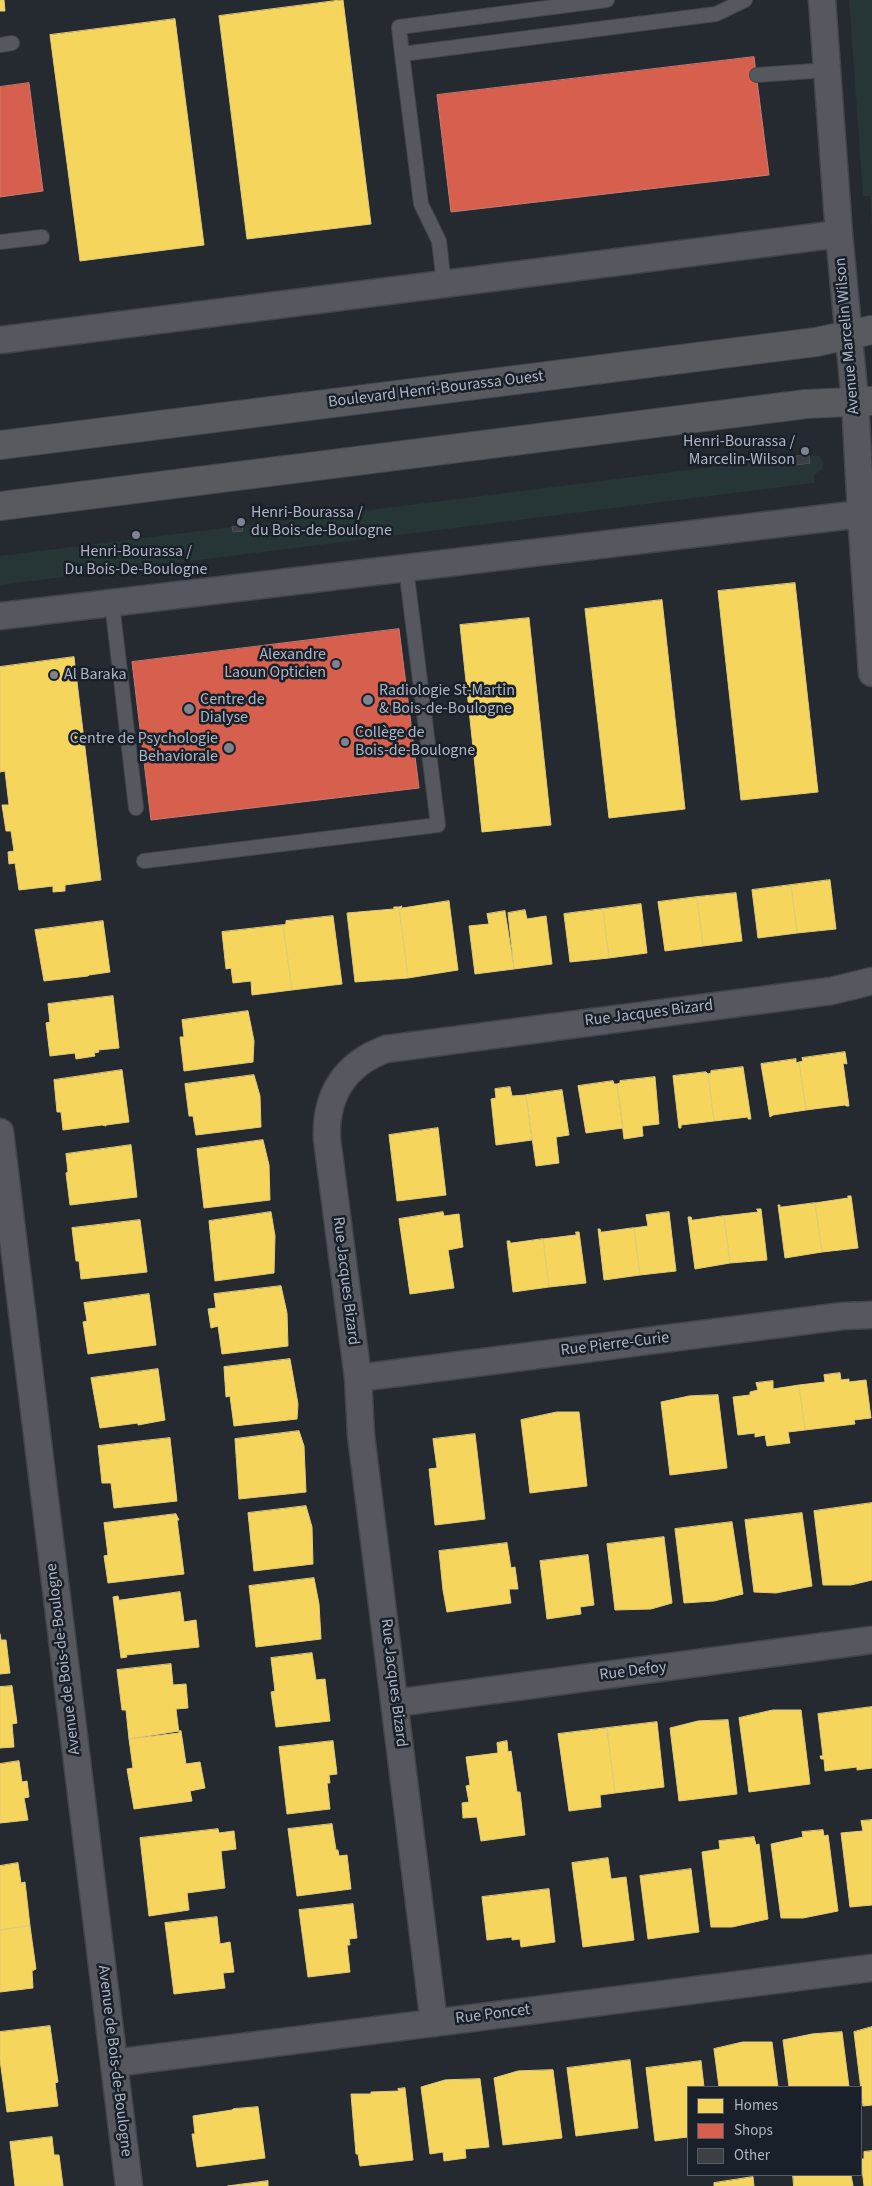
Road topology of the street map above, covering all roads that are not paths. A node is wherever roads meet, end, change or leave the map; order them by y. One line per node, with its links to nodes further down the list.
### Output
1 (607, 0): 4 (lane)
2 (744, 0): 4 (lane)
3 (822, 0): 5 (street, Avenue Marcelin Wilson)
4 (402, 54): 10 (lane)
5 (827, 70): 6 (lane); 7 (street, Avenue Marcelin Wilson)
6 (757, 75)
7 (839, 234): 10 (street); 11 (street, Avenue Marcelin Wilson)
8 (42, 237): 9 (lane)
9 (0, 242)
10 (444, 284): 12 (street)
11 (860, 332): 13 (street, Avenue Marcelin Wilson); 14 (main road, Boulevard Henri-Bourassa Ouest)
12 (0, 340)
13 (864, 401): 15 (main road); 16 (street, Avenue Marcelin Wilson)
14 (0, 445)
15 (0, 506)
16 (861, 514): 17 (street); 20 (street, Avenue Marcelin Wilson)
17 (406, 568): 18 (street); 22 (lane)
18 (112, 603): 19 (street); 21 (lane)
19 (0, 616)
20 (872, 673)
21 (136, 808)
22 (144, 861)
23 (870, 982): 26 (street, Rue Jacques Bizard)
24 (0, 1132): 31 (street, Avenue de Bois-de-Boulogne)
25 (872, 1315): 26 (street, Rue Pierre-Curie)
26 (358, 1378): 28 (street, Rue Jacques Bizard)
27 (872, 1640): 28 (street, Rue Defoy)
28 (395, 1703): 30 (street, Rue Jacques Bizard)
29 (872, 1968): 30 (street, Rue Poncet)
30 (434, 2023): 31 (street, Rue Poncet)
31 (114, 2062): 32 (street, Avenue de Bois-de-Boulogne)
32 (129, 2186)

